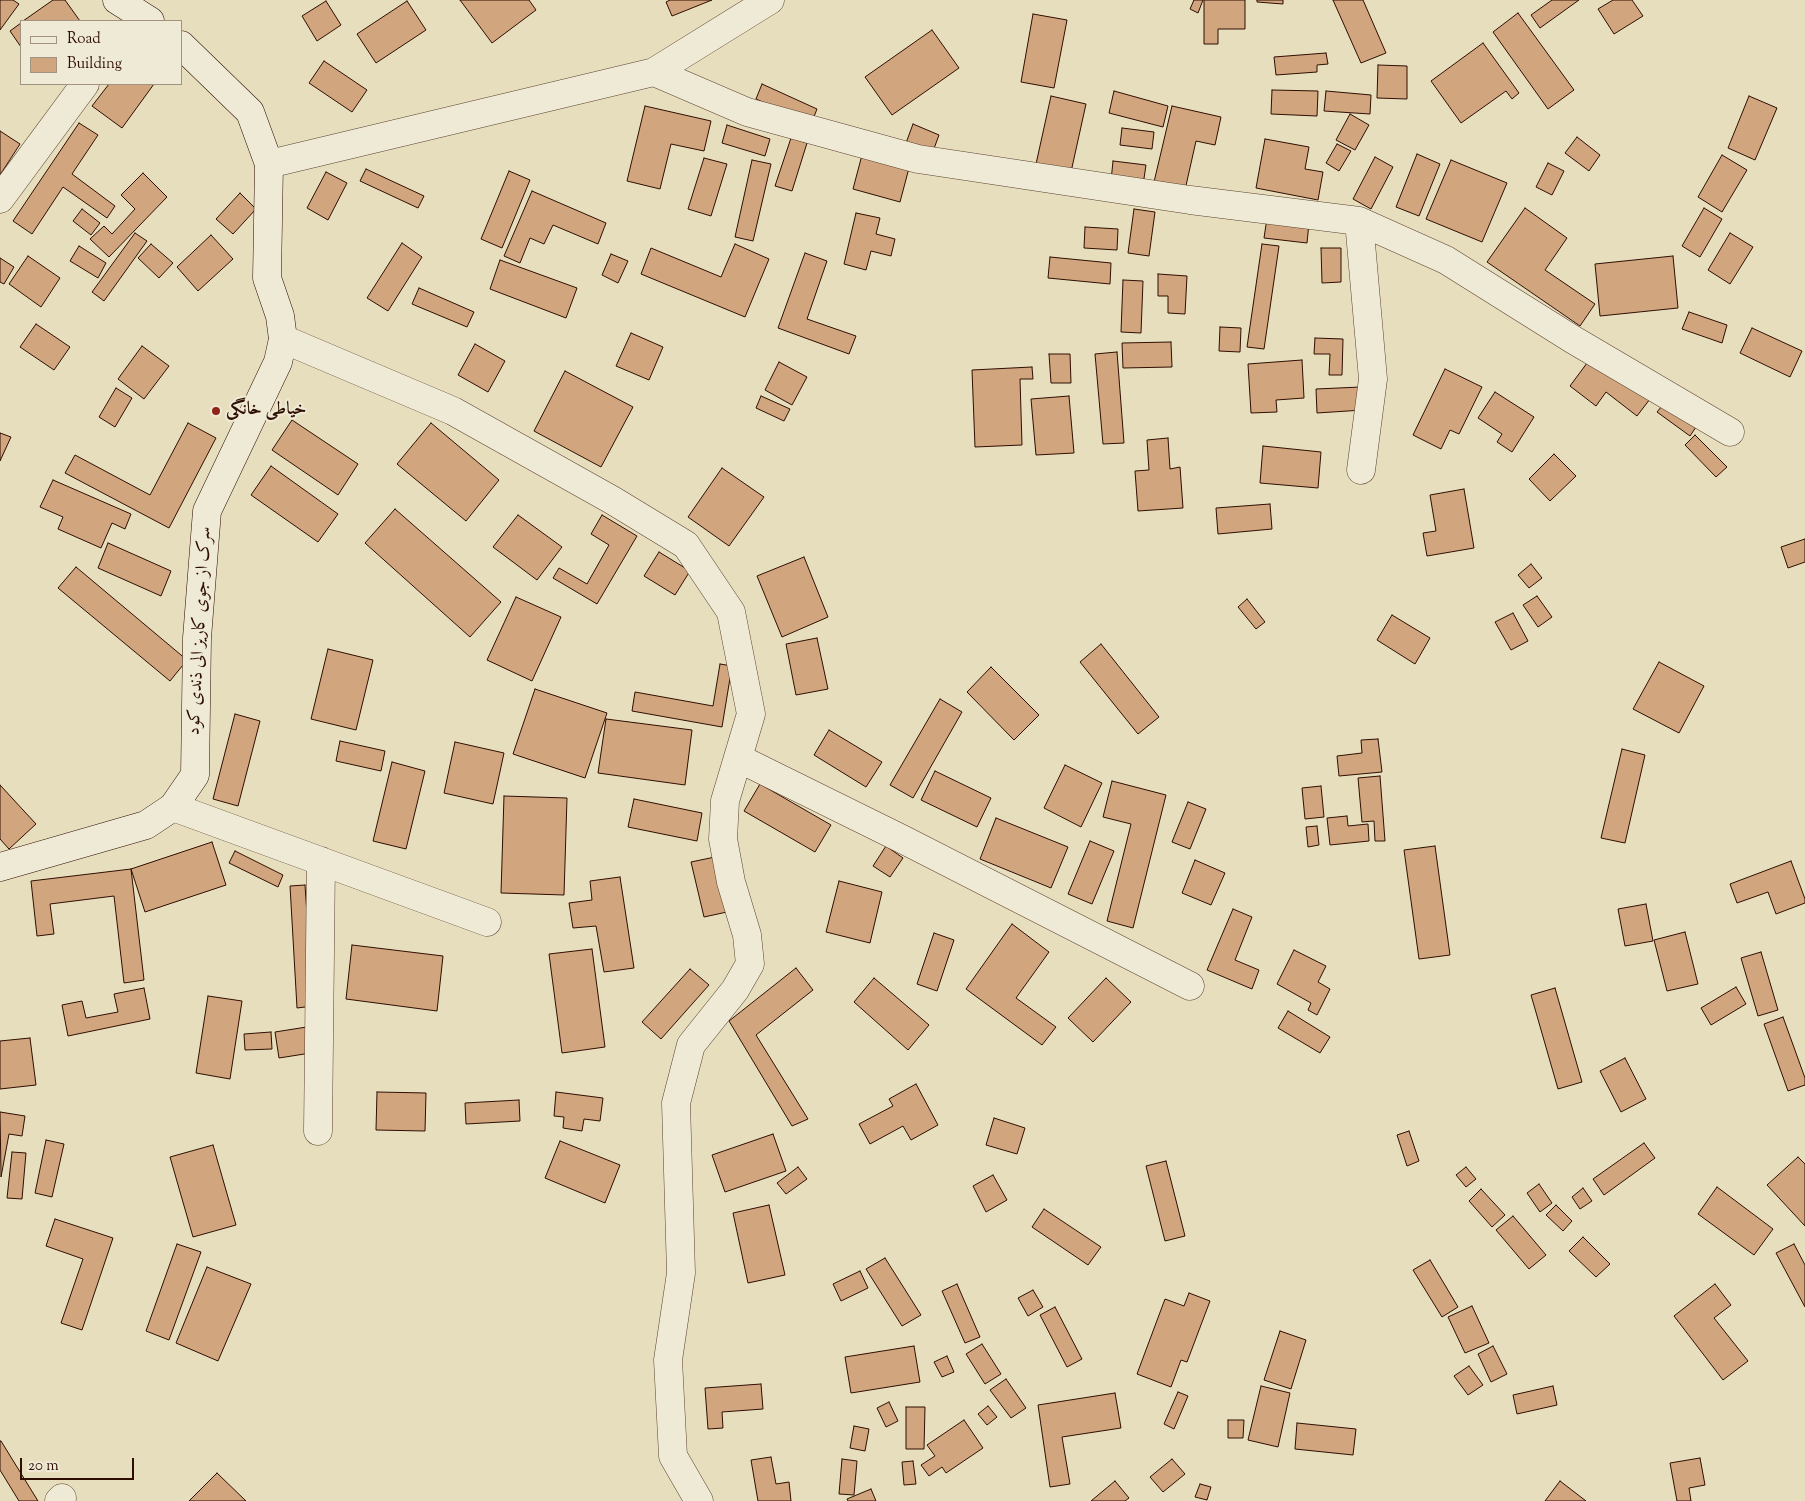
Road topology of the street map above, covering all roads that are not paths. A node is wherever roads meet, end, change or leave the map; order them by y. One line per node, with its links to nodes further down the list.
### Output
1 (770, 0): 3 (street)
2 (182, 46): 5 (street, سرک از جوی کاریز الی ذندی کود)
3 (654, 72): 5 (street); 7 (street)
4 (84, 85): 6 (street)
5 (269, 164): 8 (street, سرک از جوی کاریز الی ذندی کود)
6 (0, 199)
7 (1359, 221): 9 (street); 10 (street)
8 (283, 339): 11 (street); 12 (street, سرک از جوی کاریز الی ذندی کود)
9 (1730, 432)
10 (1361, 470)
11 (738, 758): 16 (street); 18 (street)
12 (173, 807): 13 (street); 14 (street, سرک از جوی کاریز الی ذندی کود)
13 (321, 861): 15 (street); 17 (street)
14 (0, 867)
15 (487, 922)
16 (1190, 986)
17 (318, 1131)
18 (699, 1501)

